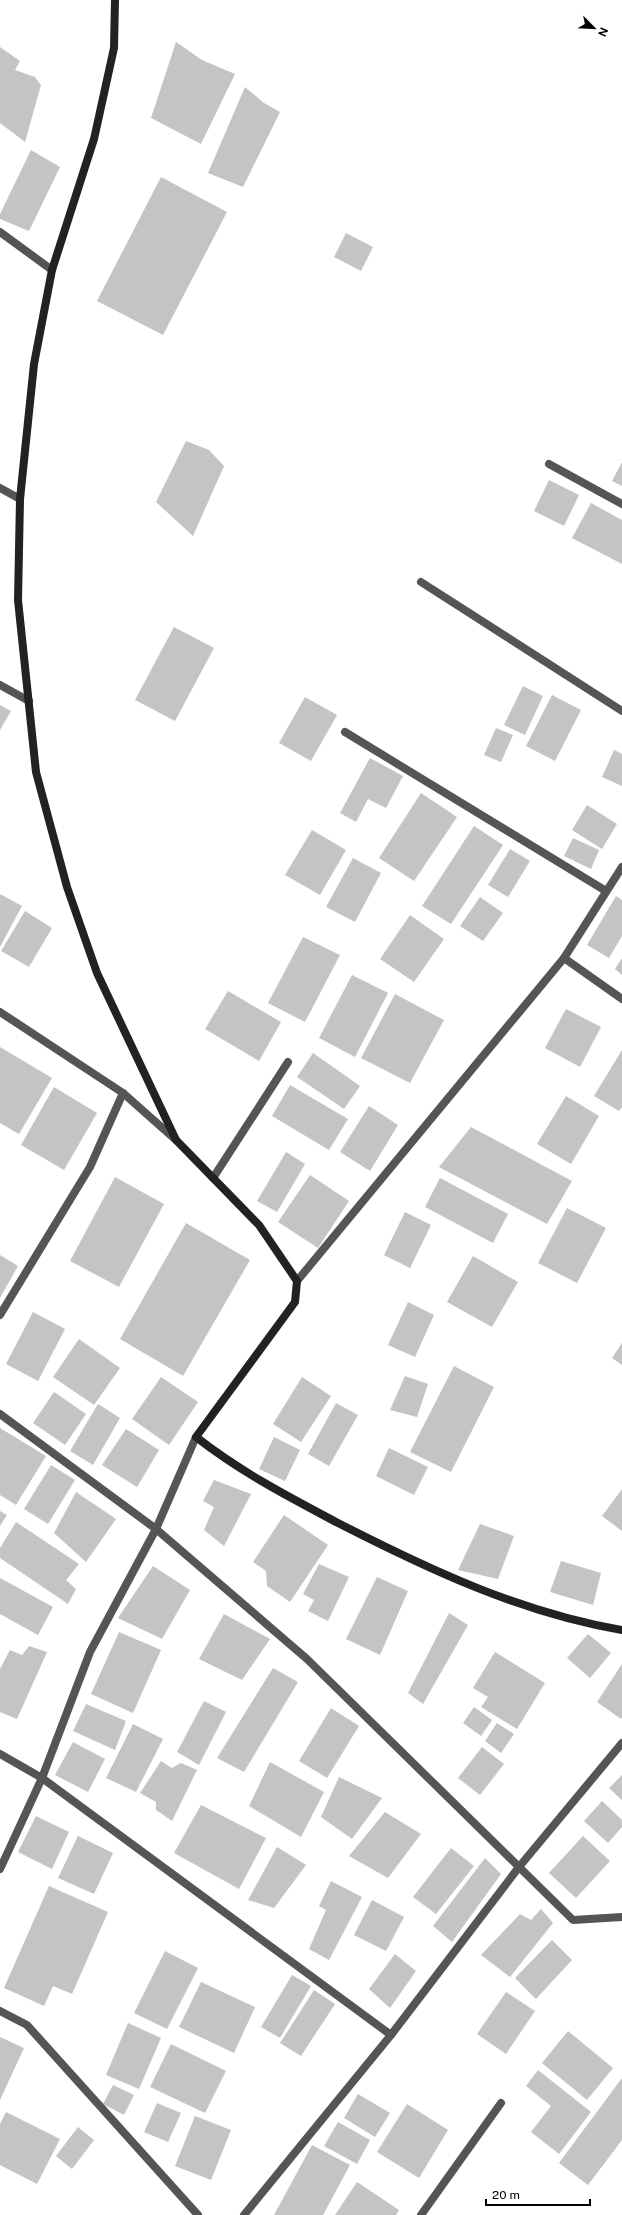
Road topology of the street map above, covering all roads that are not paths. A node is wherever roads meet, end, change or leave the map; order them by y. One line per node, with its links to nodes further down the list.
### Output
1 (115, 0): 3 (main road)
2 (0, 232): 3 (street)
3 (52, 270): 6 (main road)
4 (549, 464): 7 (street)
5 (0, 488): 6 (street)
6 (20, 499): 10 (main road)
7 (622, 504)
8 (421, 582): 11 (street)
9 (0, 685): 10 (street)
10 (29, 701): 20 (main road)
11 (622, 711)
12 (345, 732): 14 (street)
13 (622, 867): 14 (street)
14 (606, 891): 15 (street)
15 (564, 958): 16 (street); 22 (street)
16 (622, 999)
17 (1, 1014): 19 (street)
18 (288, 1062): 21 (street)
19 (123, 1093): 20 (street); 23 (street)
20 (176, 1140): 21 (main road)
21 (213, 1178): 22 (main road)
22 (297, 1281): 25 (main road)
23 (0, 1315)
24 (0, 1414): 26 (street)
25 (196, 1437): 26 (street); 27 (main road)
26 (156, 1528): 30 (street); 31 (street)
27 (622, 1630)
28 (622, 1743): 31 (street)
29 (0, 1754): 30 (street)
30 (42, 1778): 32 (street); 35 (street)
31 (519, 1867): 33 (street); 35 (street)
32 (0, 1869)
33 (622, 1917)
34 (0, 2011): 37 (street)
35 (391, 2035): 38 (street)
36 (501, 2103): 39 (street)
37 (198, 2215)
38 (244, 2215)
39 (421, 2215)

